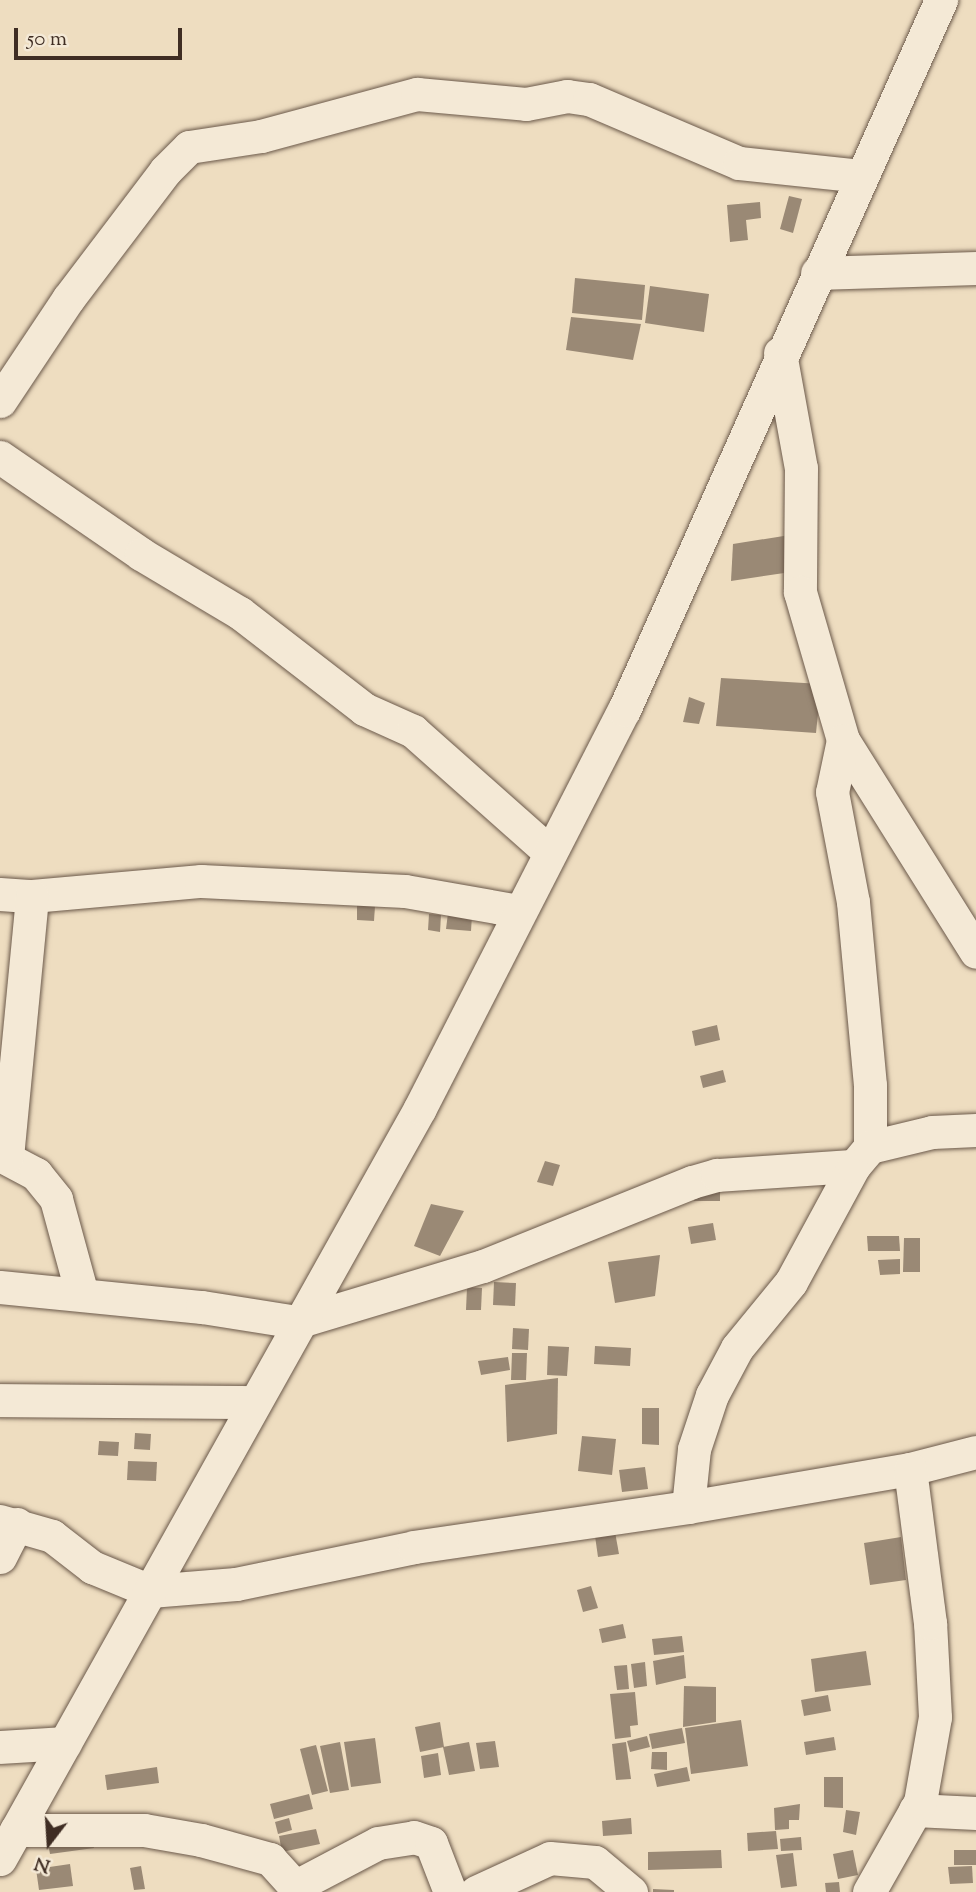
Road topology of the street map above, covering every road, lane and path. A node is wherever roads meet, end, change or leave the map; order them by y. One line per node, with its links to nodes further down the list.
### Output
1 (941, 0): 2 (street)
2 (860, 176): 4 (street); 6 (street)
3 (976, 268): 4 (street)
4 (817, 273): 5 (street)
5 (780, 353): 8 (street); 9 (street)
6 (0, 401)
7 (0, 457): 9 (street)
8 (843, 740): 13 (street); 16 (street)
9 (548, 851): 12 (street)
10 (0, 894): 11 (street)
11 (33, 896): 12 (street); 15 (street)
12 (518, 911): 19 (street)
13 (976, 953)
14 (976, 1130): 16 (street)
15 (3, 1156): 18 (street)
16 (862, 1156): 19 (street); 24 (street)
17 (0, 1287): 18 (street)
18 (82, 1293): 19 (street)
19 (297, 1322): 21 (street)
20 (0, 1400): 21 (street)
21 (253, 1402): 27 (street)
22 (976, 1452): 23 (street)
23 (910, 1469): 24 (street); 30 (street)
24 (688, 1507): 27 (street)
25 (9, 1523): 26 (street); 27 (street)
26 (0, 1556)
27 (150, 1591): 28 (street)
28 (65, 1743): 29 (street); 32 (street)
29 (0, 1747)
30 (915, 1810): 31 (street); 38 (street)
31 (976, 1813)
32 (16, 1830): 33 (street); 34 (street)
33 (0, 1859)
34 (299, 1889): 35 (street)
35 (450, 1892)
36 (476, 1892): 37 (street)
37 (631, 1892)
38 (869, 1892)

